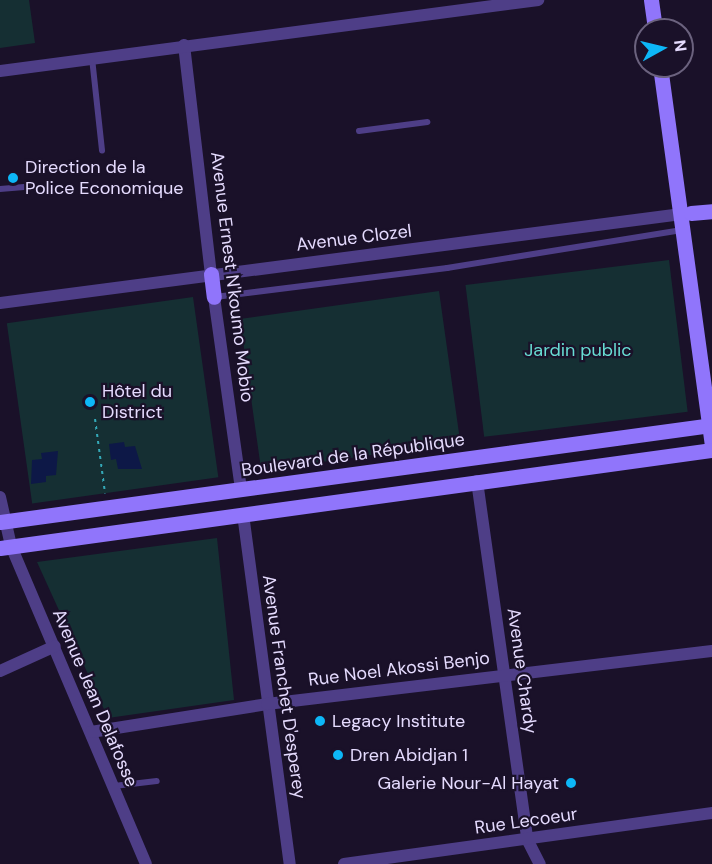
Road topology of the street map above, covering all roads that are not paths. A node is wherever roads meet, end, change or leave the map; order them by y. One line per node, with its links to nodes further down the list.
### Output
1 (538, 0): 4 (street)
2 (651, 0): 3 (main road)
3 (653, 18)
4 (184, 45): 5 (street); 16 (street, Avenue Ernest N'koumo Mobio)
5 (92, 58): 6 (street); 10 (lane)
6 (0, 71)
7 (662, 78): 14 (main road)
8 (427, 122): 9 (lane)
9 (359, 131)
10 (102, 150)
11 (24, 188): 12 (lane)
12 (0, 189)
13 (712, 211): 14 (main road, Avenue Clozel)
14 (685, 214): 15 (main road); 16 (street, Avenue Clozel)
15 (682, 231): 17 (lane); 19 (main road)
16 (211, 274): 17 (main road, Avenue Ernest N'koumo Mobio); 18 (street, Avenue Clozel)
17 (214, 297): 23 (street, Avenue Ernest N'koumo Mobio)
18 (0, 303)
19 (711, 425): 20 (main road); 23 (main road, Boulevard de la République)
20 (712, 445)
21 (712, 450): 22 (main road)
22 (477, 481): 25 (main road); 31 (street, Avenue Chardy)
23 (241, 490): 25 (main road, Avenue Ernest N'koumo Mobio); 26 (main road, Boulevard de la République)
24 (0, 497): 26 (street, Avenue Jean Delafosse)
25 (243, 514): 27 (main road); 32 (street, Avenue Franchet D'esperey)
26 (3, 522): 27 (street, Avenue Jean Delafosse)
27 (5, 547): 28 (street, Avenue Jean Delafosse)
28 (55, 646): 30 (street); 33 (street, Avenue Jean Delafosse)
29 (712, 651): 31 (street, Rue Noel Akossi Benjo)
30 (0, 671)
31 (504, 674): 32 (street, Rue Noel Akossi Benjo); 37 (street, Avenue Chardy)
32 (267, 704): 33 (street, Rue Noel Akossi Benjo); 39 (street, Avenue Franchet D'esperey)
33 (91, 732): 35 (street, Avenue Jean Delafosse)
34 (157, 781): 35 (lane)
35 (114, 786): 38 (street, Avenue Jean Delafosse)
36 (712, 813): 37 (street, Rue Lecoeur)
37 (527, 839): 40 (street, Rue Lecoeur); 41 (street, Avenue Chardy)
38 (146, 864)
39 (291, 864)
40 (344, 864)
41 (540, 864)

